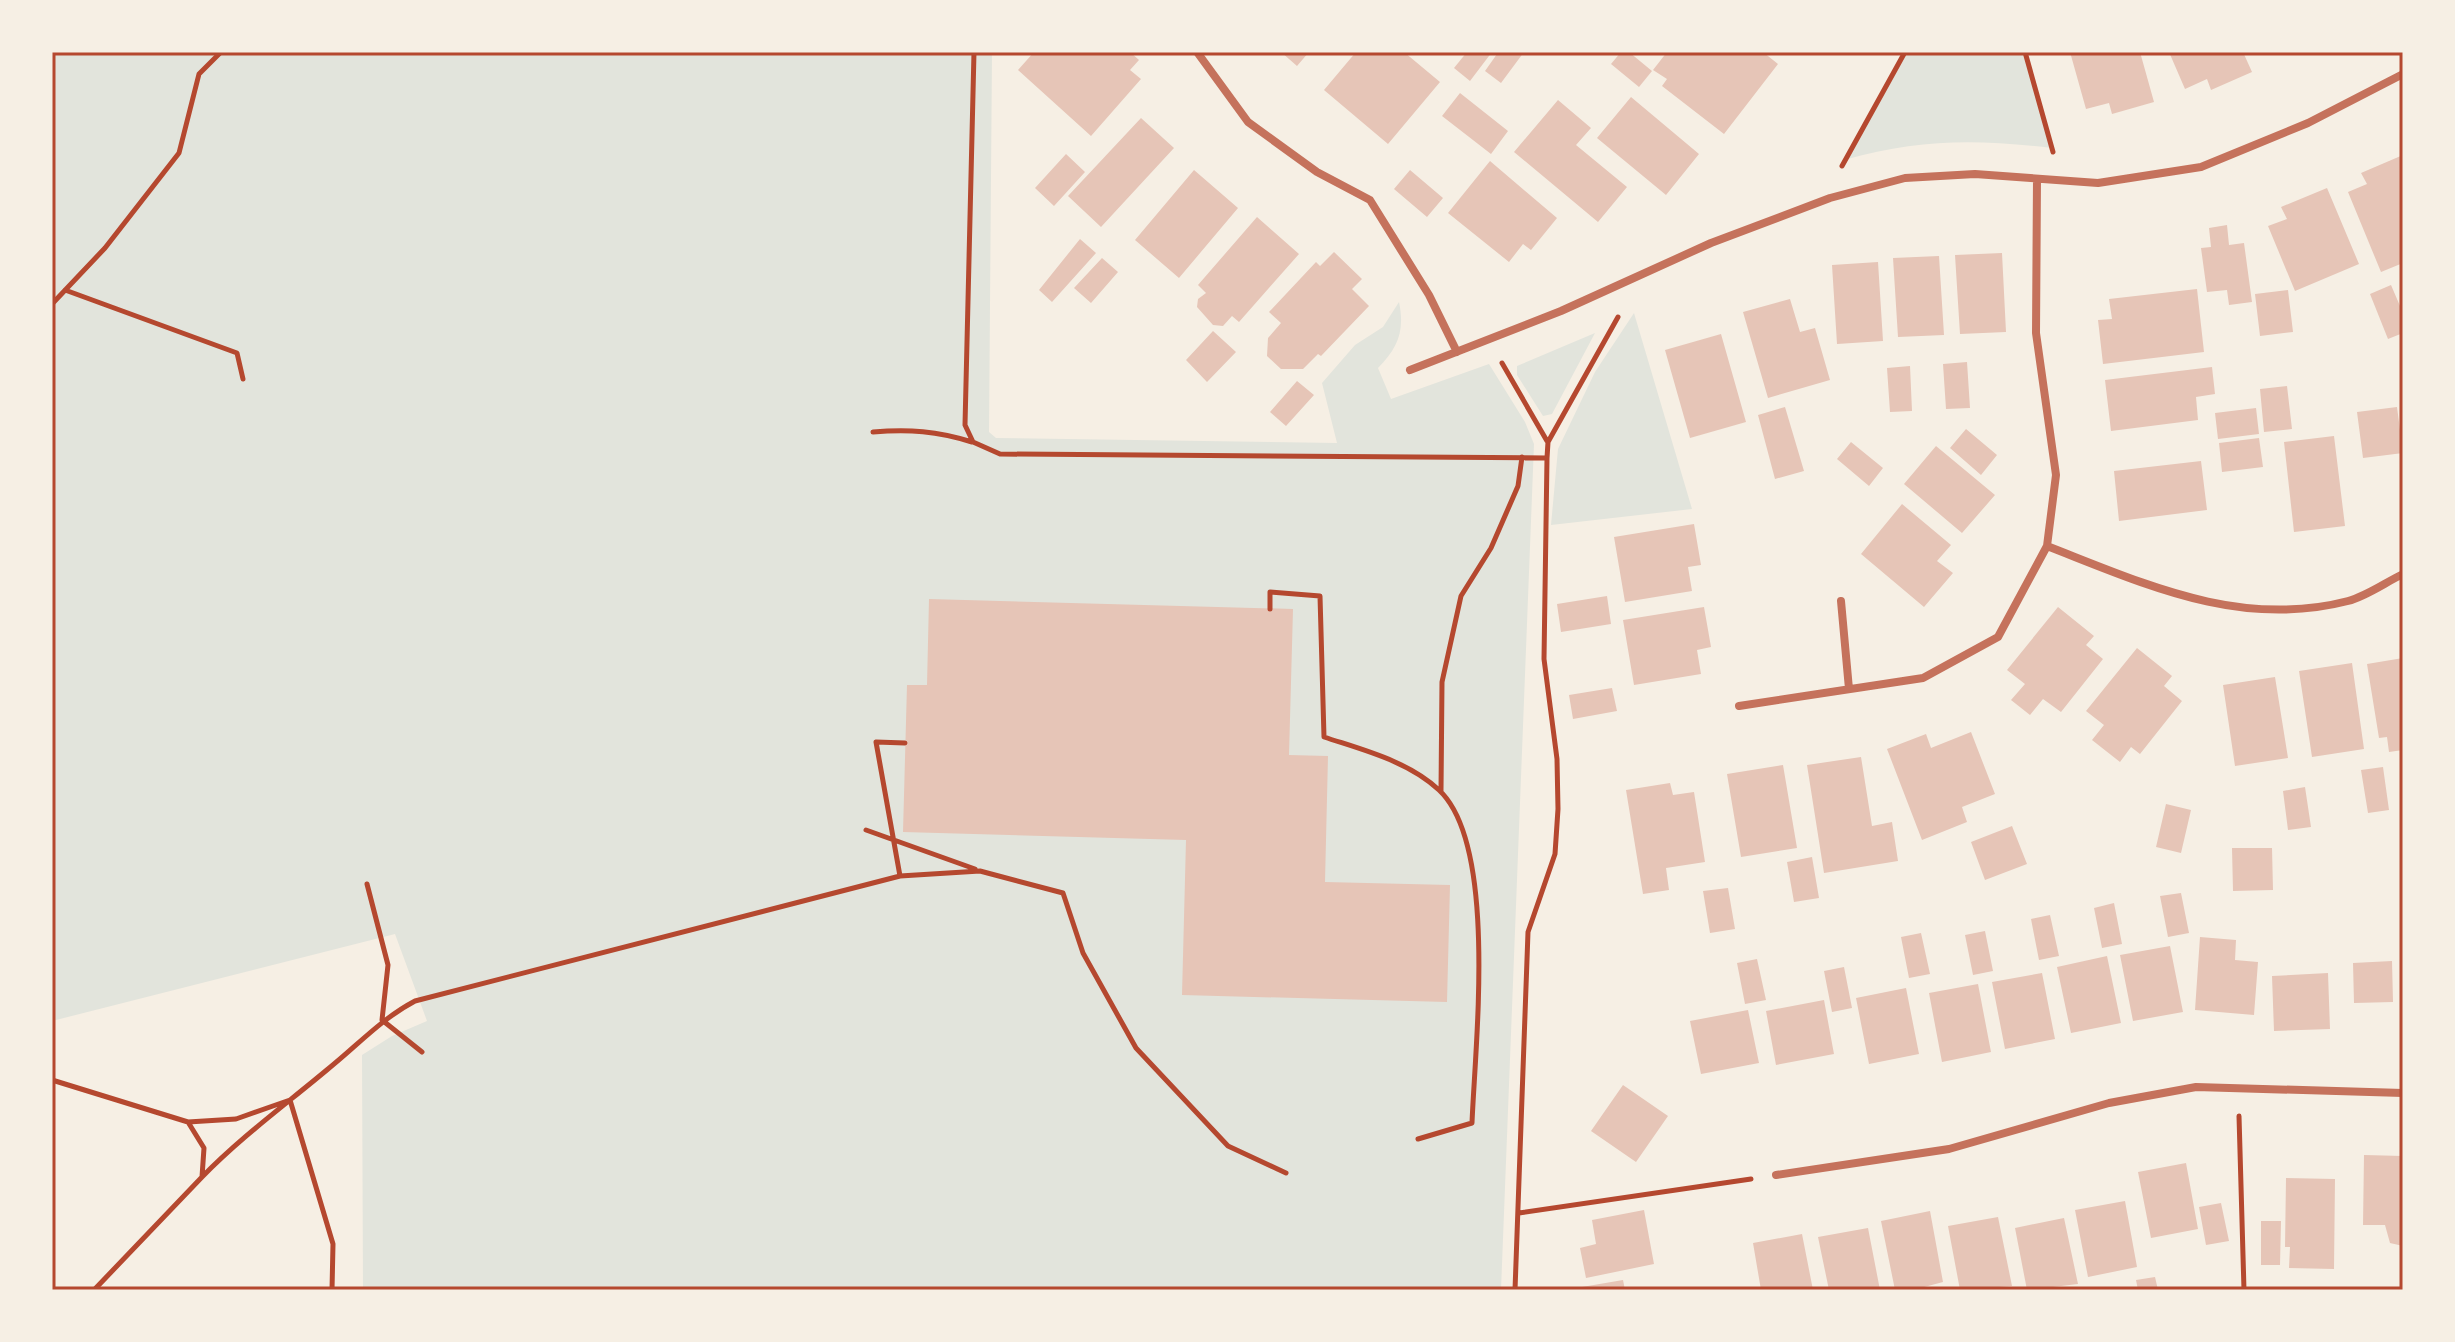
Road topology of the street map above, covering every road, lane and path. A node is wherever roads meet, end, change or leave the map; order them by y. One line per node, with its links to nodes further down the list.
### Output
1 (221, 52): 11 (path)
2 (974, 52): 18 (path)
3 (1197, 52): 14 (street)
4 (1905, 52): 9 (path)
5 (2025, 52): 8 (path)
6 (2403, 74): 8 (street)
7 (2037, 179): 8 (street); 9 (street); 22 (street)
8 (2058, 180)
9 (1830, 198): 10 (street)
10 (1636, 277): 13 (street); 19 (path)
11 (65, 290): 12 (path); 16 (path)
12 (52, 304)
13 (1489, 340): 14 (street); 19 (path)
14 (1457, 352): 15 (street)
15 (1410, 370)
16 (243, 379)
17 (873, 432): 18 (path)
18 (973, 442): 20 (path)
19 (1548, 442): 21 (path)
20 (1522, 457): 21 (path); 29 (path)
21 (1547, 458): 46 (path)
22 (2047, 546): 23 (street); 26 (street)
23 (2403, 574)
24 (1841, 601): 26 (street)
25 (1270, 609): 29 (path)
26 (1849, 689): 27 (street)
27 (1739, 706)
28 (905, 743): 31 (path)
29 (1441, 791): 42 (path)
30 (866, 830): 31 (path)
31 (893, 839): 32 (path); 33 (path)
32 (980, 871): 33 (path); 43 (path)
33 (900, 876): 35 (path)
34 (367, 884): 35 (path)
35 (382, 1020): 36 (path); 40 (path)
36 (422, 1052)
37 (52, 1080): 41 (path)
38 (2238, 1087): 39 (street); 44 (street); 50 (path)
39 (2403, 1093)
40 (290, 1100): 41 (path); 45 (path); 48 (path)
41 (188, 1122): 45 (path)
42 (1418, 1139)
43 (1286, 1173)
44 (1776, 1175): 46 (path)
45 (202, 1177): 47 (path)
46 (1519, 1213): 49 (path)
47 (94, 1290)
48 (332, 1290)
49 (1515, 1290)
50 (2244, 1290)

